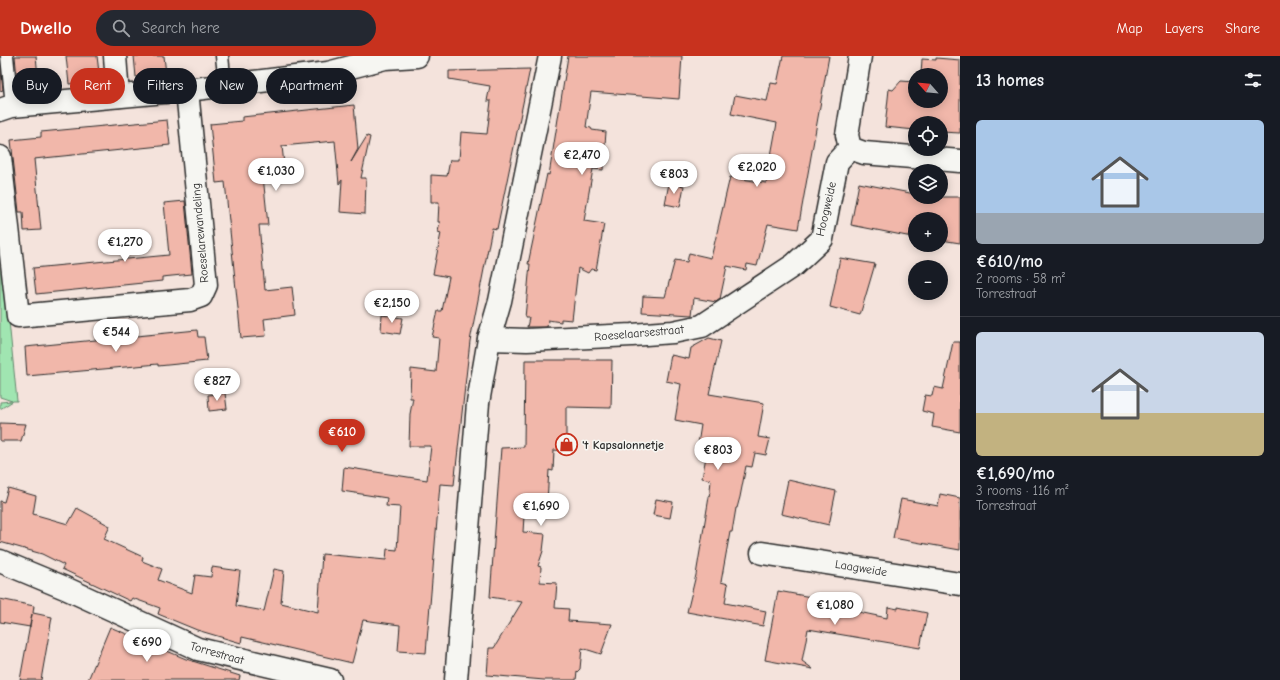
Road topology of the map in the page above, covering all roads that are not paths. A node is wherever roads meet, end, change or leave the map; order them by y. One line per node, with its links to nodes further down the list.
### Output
1 (7, 56): 13 (lane)
2 (115, 56): 8 (street)
3 (222, 56): 9 (lane)
4 (417, 56): 7 (street)
5 (550, 56): 18 (street)
6 (860, 56): 14 (street)
7 (327, 64): 10 (street)
8 (116, 68)
9 (223, 68)
10 (258, 78)
11 (70, 101): 13 (street)
12 (188, 104): 15 (street, Roeselarewandeling)
13 (6, 108)
14 (850, 148): 16 (street); 17 (street, Hoogweide)
15 (0, 157)
16 (960, 161)
17 (794, 265): 18 (street, Roeselaarsestraat)
18 (489, 339): 23 (street)
19 (762, 553): 21 (street, Laagweide)
20 (0, 561): 22 (street, Torrestraat)
21 (960, 584)
22 (330, 680)
23 (456, 680)

